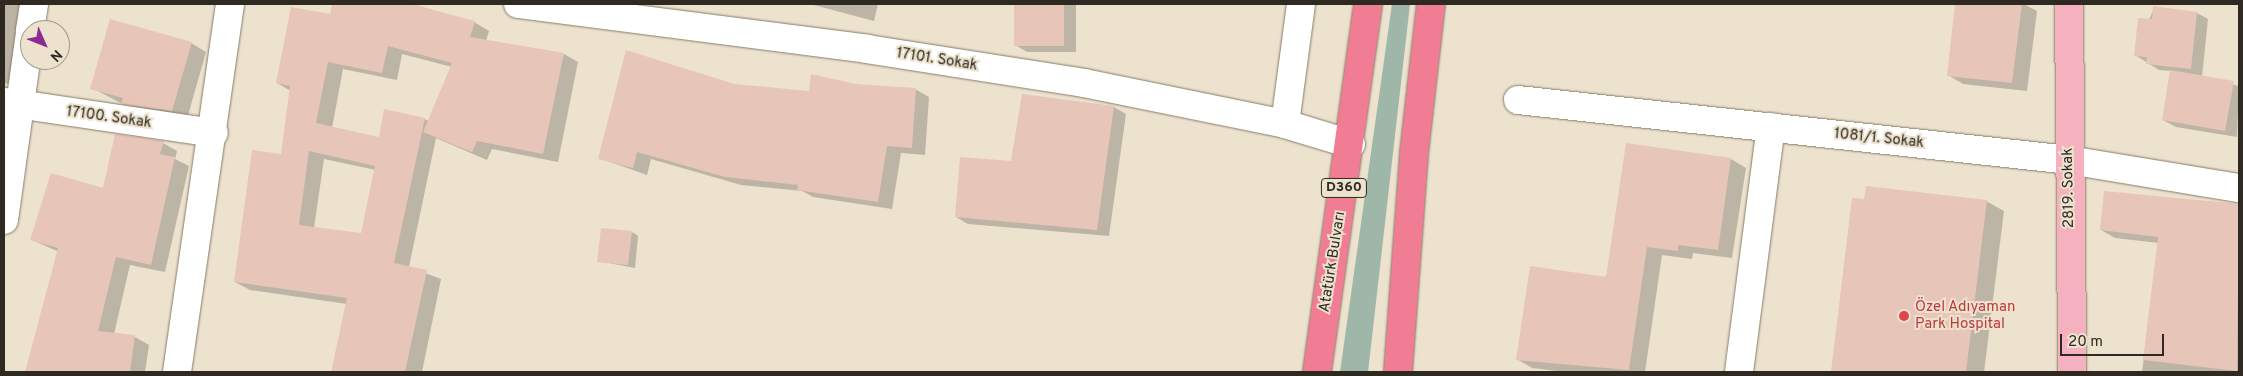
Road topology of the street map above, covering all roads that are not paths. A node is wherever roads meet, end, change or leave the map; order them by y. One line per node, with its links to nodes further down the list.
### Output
1 (34, 4): 8 (street)
2 (230, 4): 14 (street)
3 (518, 4): 12 (street, 17101. Sokak)
4 (1300, 4): 12 (street)
5 (1368, 4): 15 (highway, Atatürk Bulvarı / D360)
6 (1431, 4): 21 (highway)
7 (2068, 4): 16 (main road, 2819. Sokak)
8 (32, 20)
9 (20, 69): 11 (street)
10 (1518, 100): 13 (street, 1081/1. Sokak)
11 (11, 104): 14 (street, 17100. Sokak); 18 (street)
12 (1285, 124): 15 (street, 17101. Sokak)
13 (1771, 128): 16 (street, 1081/1. Sokak); 22 (street)
14 (214, 133): 19 (street)
15 (1351, 144): 20 (highway, Atatürk Bulvarı / D360)
16 (2069, 160): 17 (street, 1081/1. Sokak); 23 (main road, 2819. Sokak)
17 (2239, 188)
18 (4, 220)
19 (177, 372)
20 (1316, 372)
21 (1398, 372)
22 (1739, 372)
23 (2072, 372)

